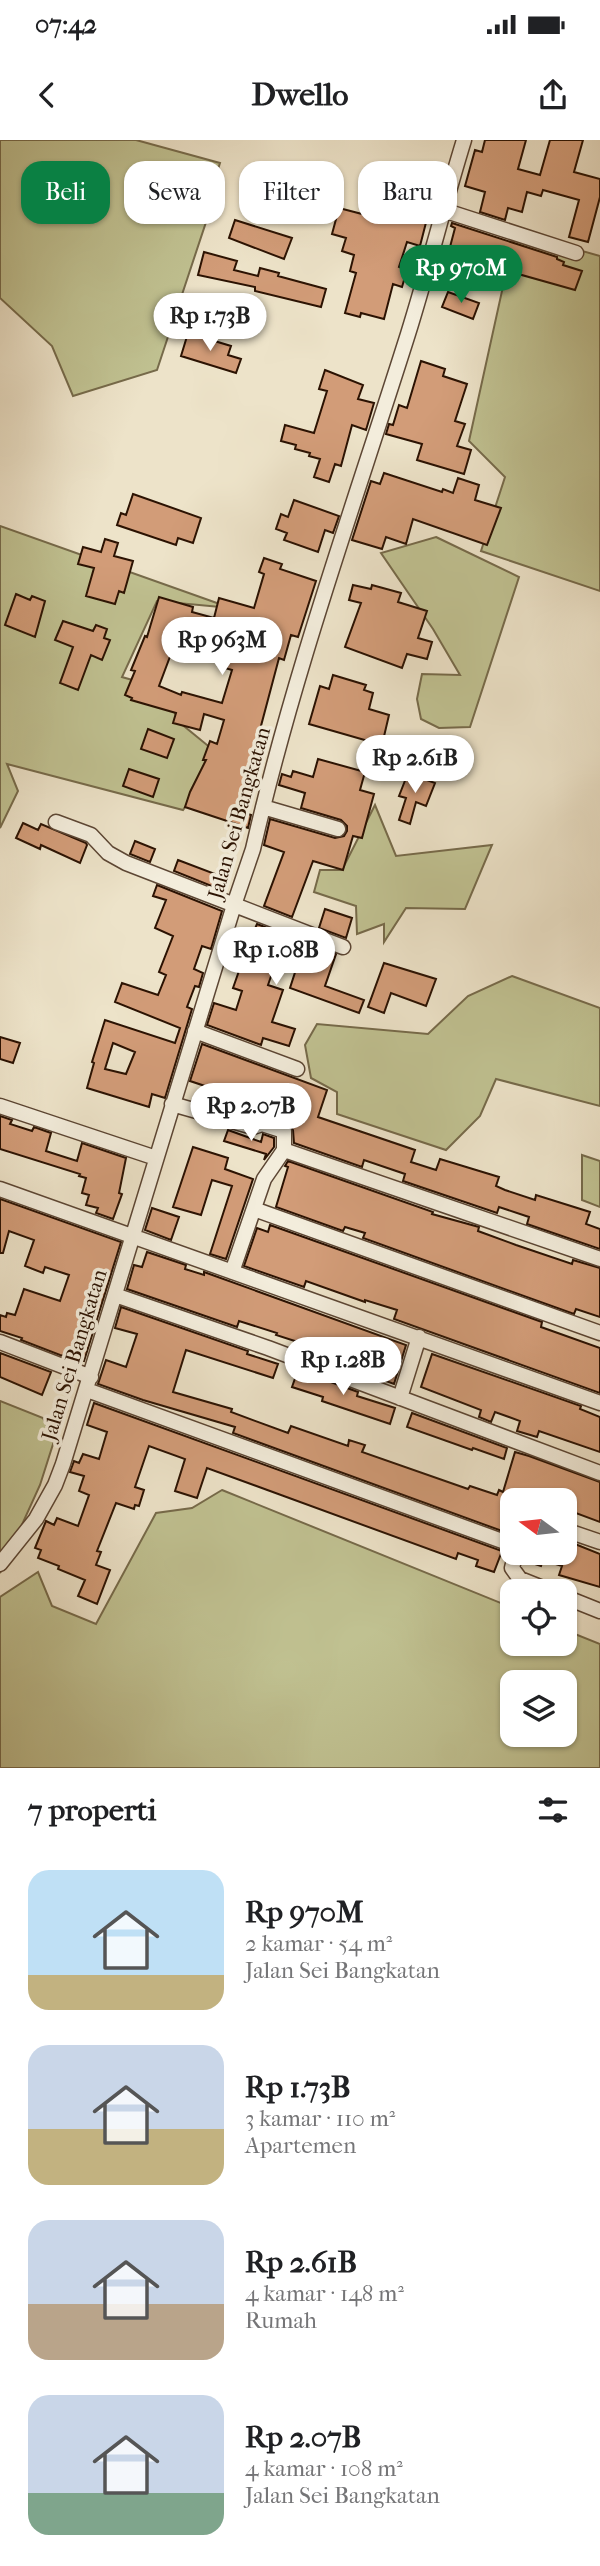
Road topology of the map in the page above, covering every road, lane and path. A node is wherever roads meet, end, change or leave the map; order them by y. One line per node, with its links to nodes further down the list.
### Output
1 (464, 140): 2 (street, Jalan Sei Bangkatan)
2 (457, 163)
3 (457, 215): 5 (street)
4 (439, 224): 6 (street, Jalan Sei Bangkatan)
5 (576, 253)
6 (262, 807): 8 (street); 9 (street, Jalan Sei Bangkatan)
7 (57, 822): 9 (street)
8 (338, 829)
9 (234, 905): 10 (street); 11 (street, Jalan Sei Bangkatan)
10 (343, 947)
11 (195, 1031): 12 (street); 13 (street, Jalan Sei Bangkatan)
12 (298, 1069)
13 (173, 1104): 15 (street); 16 (street, Jalan Sei Bangkatan)
14 (0, 1106): 16 (street)
15 (284, 1150): 18 (street); 20 (street)
16 (156, 1158): 19 (street, Jalan Sei Bangkatan)
17 (0, 1189): 19 (street)
18 (254, 1209): 21 (street); 23 (street)
19 (132, 1237): 21 (street); 22 (street, Jalan Sei Bangkatan)
20 (600, 1259)
21 (232, 1272): 24 (street)
22 (115, 1295): 26 (street, Jalan Sei Bangkatan); 27 (street)
23 (600, 1334)
24 (419, 1337): 27 (street); 28 (street)
25 (0, 1342): 26 (street)
26 (89, 1383): 31 (street); 33 (street, Jalan Sei Bangkatan)
27 (400, 1398): 29 (street)
28 (600, 1403)
29 (600, 1473)
30 (578, 1534): 32 (street)
31 (500, 1540)
32 (600, 1542)
33 (0, 1564)
34 (513, 1565): 35 (street)
35 (522, 1579)
36 (577, 1602): 37 (street)
37 (600, 1611)

